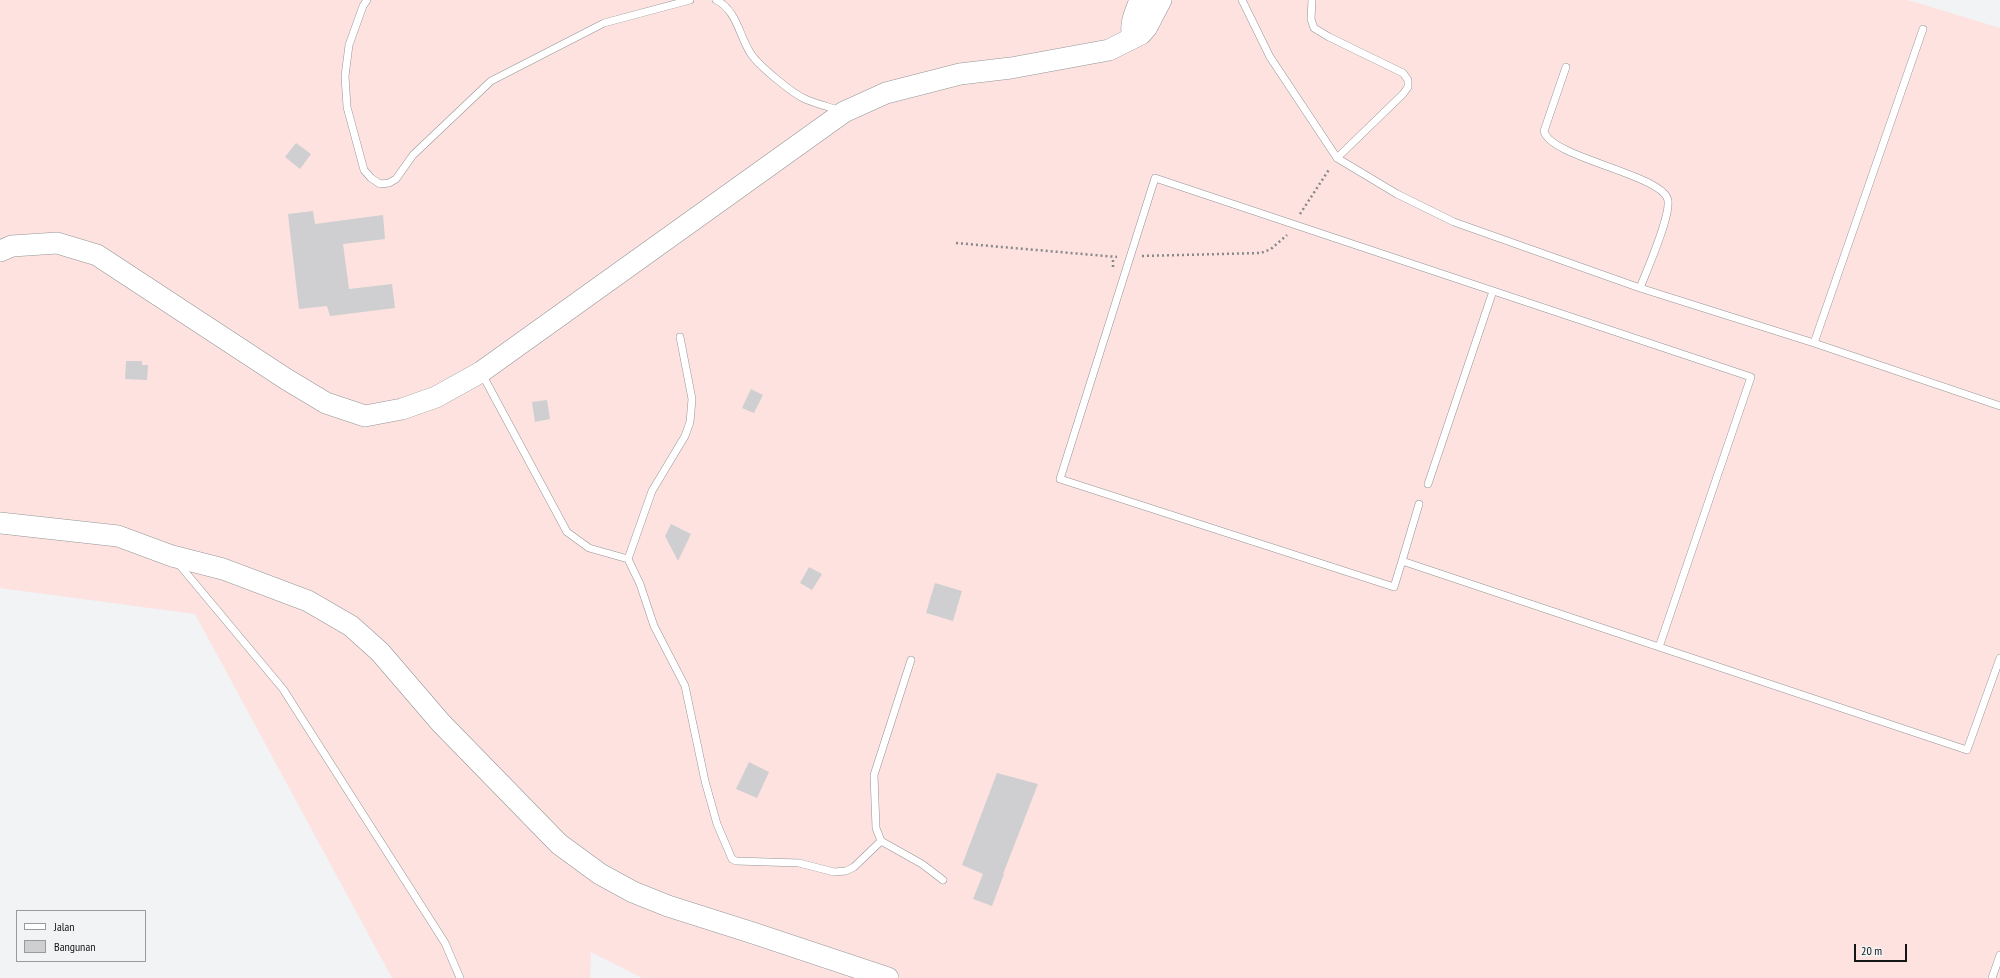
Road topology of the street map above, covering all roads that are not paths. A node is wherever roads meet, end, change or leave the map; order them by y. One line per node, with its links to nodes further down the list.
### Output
1 (367, 0): 2 (lane)
2 (690, 0)
3 (716, 0): 11 (lane)
4 (1140, 0): 9 (street)
5 (1160, 0): 9 (street)
6 (1242, 0): 12 (lane)
7 (1312, 0): 12 (lane)
8 (1922, 29): 17 (lane)
9 (1133, 38): 11 (street)
10 (1566, 67): 14 (lane)
11 (844, 112): 18 (street)
12 (1337, 158): 14 (lane)
13 (0, 251): 18 (street)
14 (1640, 288): 17 (lane)
15 (1493, 291): 20 (lane); 25 (lane); 26 (lane)
16 (680, 337): 24 (lane)
17 (1814, 343): 19 (lane)
18 (481, 372): 24 (lane)
19 (2000, 406)
20 (1428, 484)
21 (1419, 504): 25 (lane)
22 (0, 523): 23 (street)
23 (172, 556): 32 (lane); 33 (street)
24 (628, 559): 29 (lane)
25 (1402, 561): 26 (lane)
26 (1659, 647): 27 (lane)
27 (2000, 658)
28 (911, 660): 29 (lane)
29 (881, 841): 30 (lane)
30 (943, 880)
31 (2000, 955): 34 (lane)
32 (460, 978)
33 (888, 978)
34 (1992, 978)

